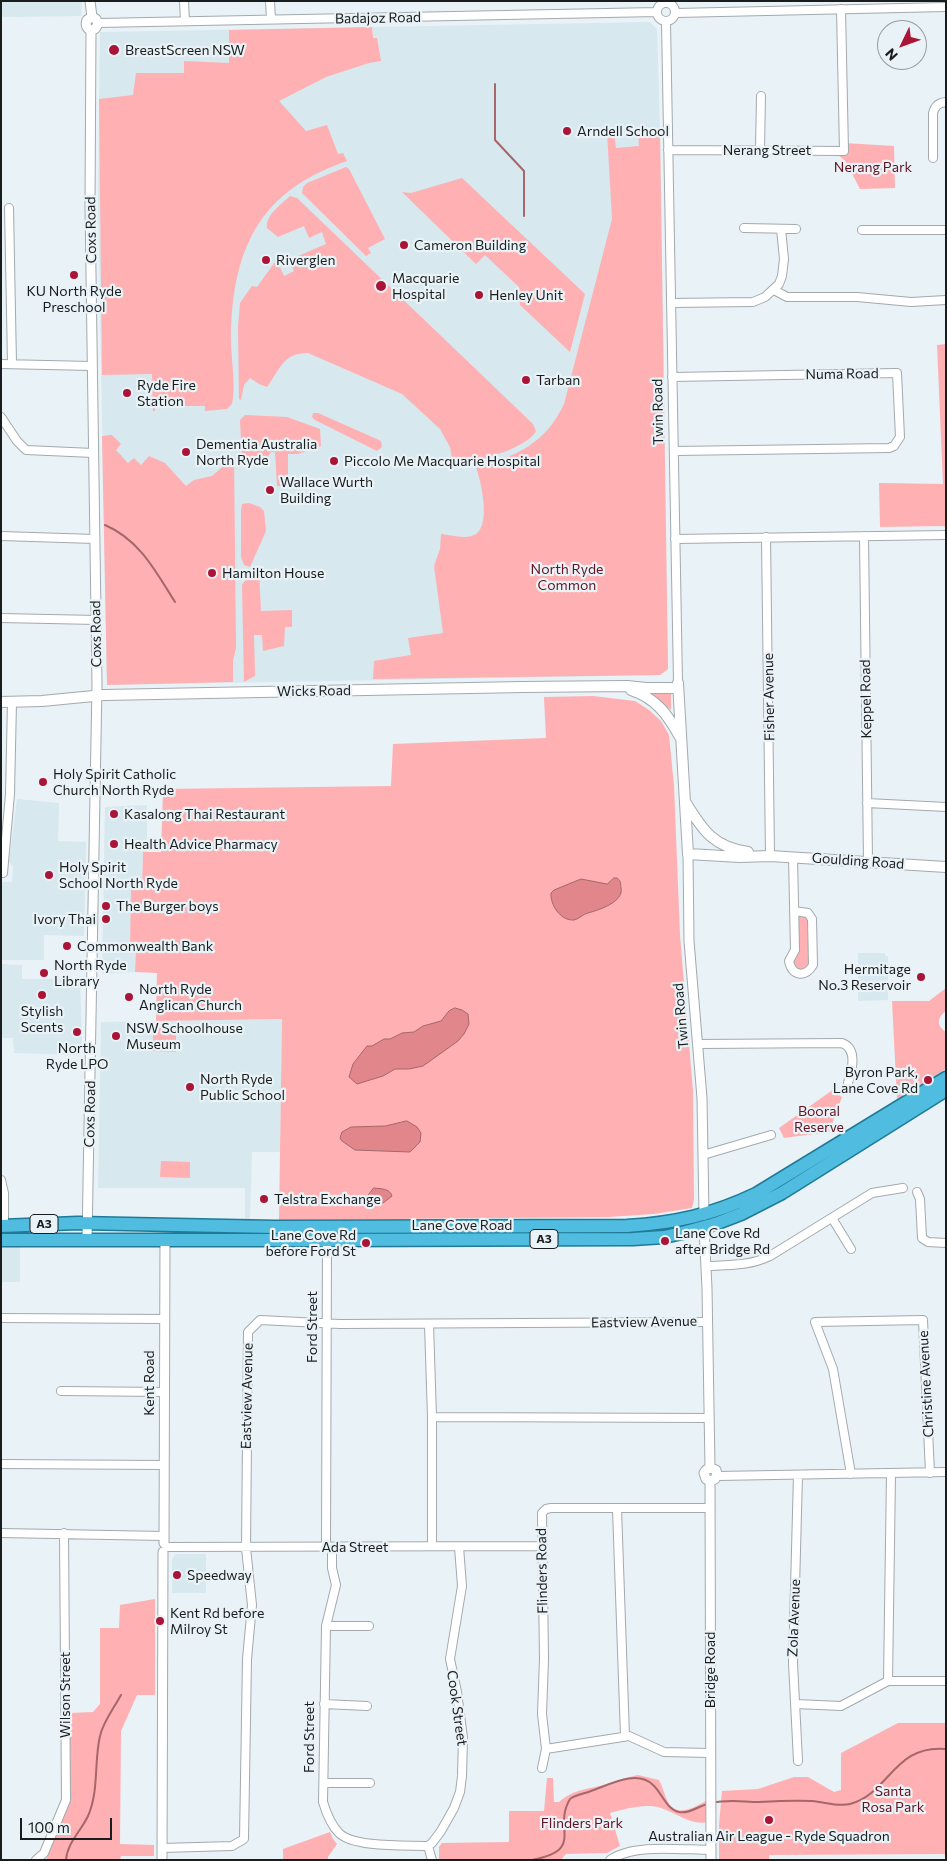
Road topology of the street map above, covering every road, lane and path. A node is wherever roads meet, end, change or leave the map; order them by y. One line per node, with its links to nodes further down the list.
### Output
1 (90, 1): 10 (street)
2 (184, 1): 11 (street)
3 (270, 1): 9 (street)
4 (666, 2): 7 (street); 8 (street)
5 (944, 5): 6 (street)
6 (841, 9): 8 (street); 16 (street, Nerang Street)
7 (657, 12): 9 (street, Badajoz Road); 12 (street)
8 (676, 13): 12 (street)
9 (270, 19): 11 (street, Badajoz Road)
10 (95, 20): 11 (street, Badajoz Road); 29 (street, Coxs Road)
11 (185, 21)
12 (666, 22): 15 (street, Twin Road)
13 (761, 96): 16 (street)
14 (946, 102): 17 (street)
15 (668, 150): 16 (street, Nerang Street); 26 (street, Twin Road)
16 (760, 150)
17 (933, 158)
18 (9, 208): 28 (street)
19 (744, 228): 20 (street)
20 (781, 229): 21 (street); 24 (street)
21 (796, 229)
22 (862, 230): 23 (street)
23 (946, 230)
24 (774, 290): 25 (street); 26 (street)
25 (946, 300)
26 (671, 303): 30 (street, Twin Road)
27 (1, 364): 28 (street)
28 (12, 364): 29 (street)
29 (92, 366): 33 (street, Coxs Road)
30 (672, 377): 32 (street, Twin Road); 32 (street, Numa Road)
31 (1, 417): 33 (street)
32 (674, 452): 39 (street, Twin Road)
33 (93, 453): 38 (street, Coxs Road)
34 (946, 535): 36 (street)
35 (1, 536): 38 (street)
36 (864, 536): 37 (street); 51 (street, Keppel Road)
37 (766, 538): 39 (street); 56 (street, Fisher Avenue)
38 (95, 539): 41 (street, Coxs Road)
39 (675, 539): 42 (street, Twin Road)
40 (1, 618): 41 (street)
41 (96, 620): 44 (street, Coxs Road)
42 (678, 685): 43 (main road, Wicks Road); 47 (main road, Twin Road)
43 (623, 686): 44 (main road, Wicks Road); 47 (main road)
44 (96, 696): 46 (main road, Wicks Road); 73 (street, Coxs Road)
45 (1, 702): 46 (main road, Wicks Road)
46 (12, 702): 49 (street)
47 (682, 740): 50 (main road, Twin Road)
48 (1, 794): 49 (street)
49 (10, 794): 60 (street)
50 (686, 802): 53 (main road, Twin Road); 54 (main road, Twin Road)
51 (868, 803): 52 (street); 58 (street, Keppel Road)
52 (946, 807)
53 (708, 835): 55 (main road, Goulding Road)
54 (688, 851): 55 (main road); 56 (main road, Goulding Road); 62 (street, Twin Road)
55 (740, 851): 56 (main road, Goulding Road)
56 (770, 856): 57 (main road, Goulding Road)
57 (793, 857): 58 (main road, Goulding Road); 61 (street)
58 (868, 862): 59 (main road, Goulding Road)
59 (946, 867)
60 (3, 873)
61 (794, 911): 61 (street)
62 (698, 1044): 64 (street); 67 (street, Twin Road)
63 (946, 1078): 72 (highway, Lane Cove Road / A3)
64 (848, 1083)
65 (946, 1090): 72 (highway, Lane Cove Road / A3)
66 (771, 1135): 67 (street)
67 (703, 1155): 72 (street, Twin Road)
68 (1, 1180): 75 (street)
69 (903, 1188): 71 (street)
70 (918, 1192): 81 (street)
71 (832, 1218): 82 (street); 83 (street)
72 (704, 1222): 76 (highway, Lane Cove Road / A3); 80 (highway, Lane Cove Road / A3); 83 (street)
73 (87, 1224): 74 (highway, Lane Cove Road / A3); 75 (highway, Lane Cove Road / A3); 77 (street, Coxs Road)
74 (165, 1224): 76 (highway, Lane Cove Road / A3); 78 (highway, Kent Road)
75 (3, 1226)
76 (327, 1226): 80 (highway, Ford Street)
77 (86, 1239): 78 (highway, Lane Cove Road / A3); 79 (highway, Lane Cove Road / A3)
78 (165, 1239): 80 (highway, Lane Cove Road / A3); 85 (street, Kent Road)
79 (1, 1240)
80 (327, 1240): 87 (street, Ford Street)
81 (946, 1243)
82 (851, 1248)
83 (706, 1266): 86 (street)
84 (1, 1318): 85 (street)
85 (165, 1319): 90 (street, Kent Road)
86 (707, 1322): 88 (street, Eastview Avenue); 92 (street)
87 (327, 1324): 88 (street, Eastview Avenue); 108 (street, Ford Street); 110 (street, Eastview Avenue)
88 (429, 1324): 91 (street)
89 (61, 1391): 90 (street)
90 (164, 1392): 94 (street, Kent Road)
91 (432, 1417): 92 (street); 106 (street)
92 (708, 1418): 100 (street, Bridge Road)
93 (1, 1464): 94 (street)
94 (164, 1465): 105 (street, Kent Road)
95 (930, 1472): 96 (street); 97 (street, Christine Avenue); 98 (street)
96 (946, 1472)
97 (851, 1474): 98 (street); 99 (street)
98 (891, 1474): 113 (street)
99 (798, 1475): 100 (street); 116 (street, Zola Avenue)
100 (713, 1478): 102 (street, Bridge Road)
101 (617, 1508): 102 (street, Flinders Road); 107 (street, Flinders Road); 118 (street)
102 (709, 1508): 120 (street, Bridge Road)
103 (1, 1533): 104 (street, Ada Street)
104 (64, 1533): 105 (street, Ada Street); 128 (street, Wilson Street)
105 (165, 1544): 110 (street, Ada Street); 126 (street, Kent Road)
106 (432, 1546): 108 (street, Ada Street); 109 (street, Ada Street)
107 (542, 1546): 109 (street, Ada Street); 119 (street, Flinders Road)
108 (329, 1547): 110 (street, Ada Street); 111 (street, Ford Street)
109 (459, 1547): 125 (street, Cook Street)
110 (246, 1548): 126 (street, Eastview Avenue)
111 (326, 1626): 112 (street); 115 (street, Ford Street)
112 (369, 1626)
113 (888, 1681): 114 (street); 116 (street)
114 (946, 1681)
115 (324, 1704): 117 (street); 123 (street, Ford Street)
116 (796, 1704): 121 (street, Zola Avenue)
117 (367, 1706)
118 (625, 1736): 119 (street); 120 (street)
119 (546, 1749): 122 (street, Flinders Road)
120 (710, 1753): 127 (street, Bridge Road)
121 (798, 1761)
122 (542, 1768)
123 (324, 1783): 124 (street); 125 (street, Ford Street)
124 (370, 1783)
125 (428, 1846): 130 (street)
126 (162, 1848): 129 (street, Kent Road)
127 (710, 1850): 131 (street); 132 (street, Bridge Road)
128 (36, 1860)
129 (162, 1860)
130 (432, 1860)
131 (610, 1860)
132 (711, 1860)

